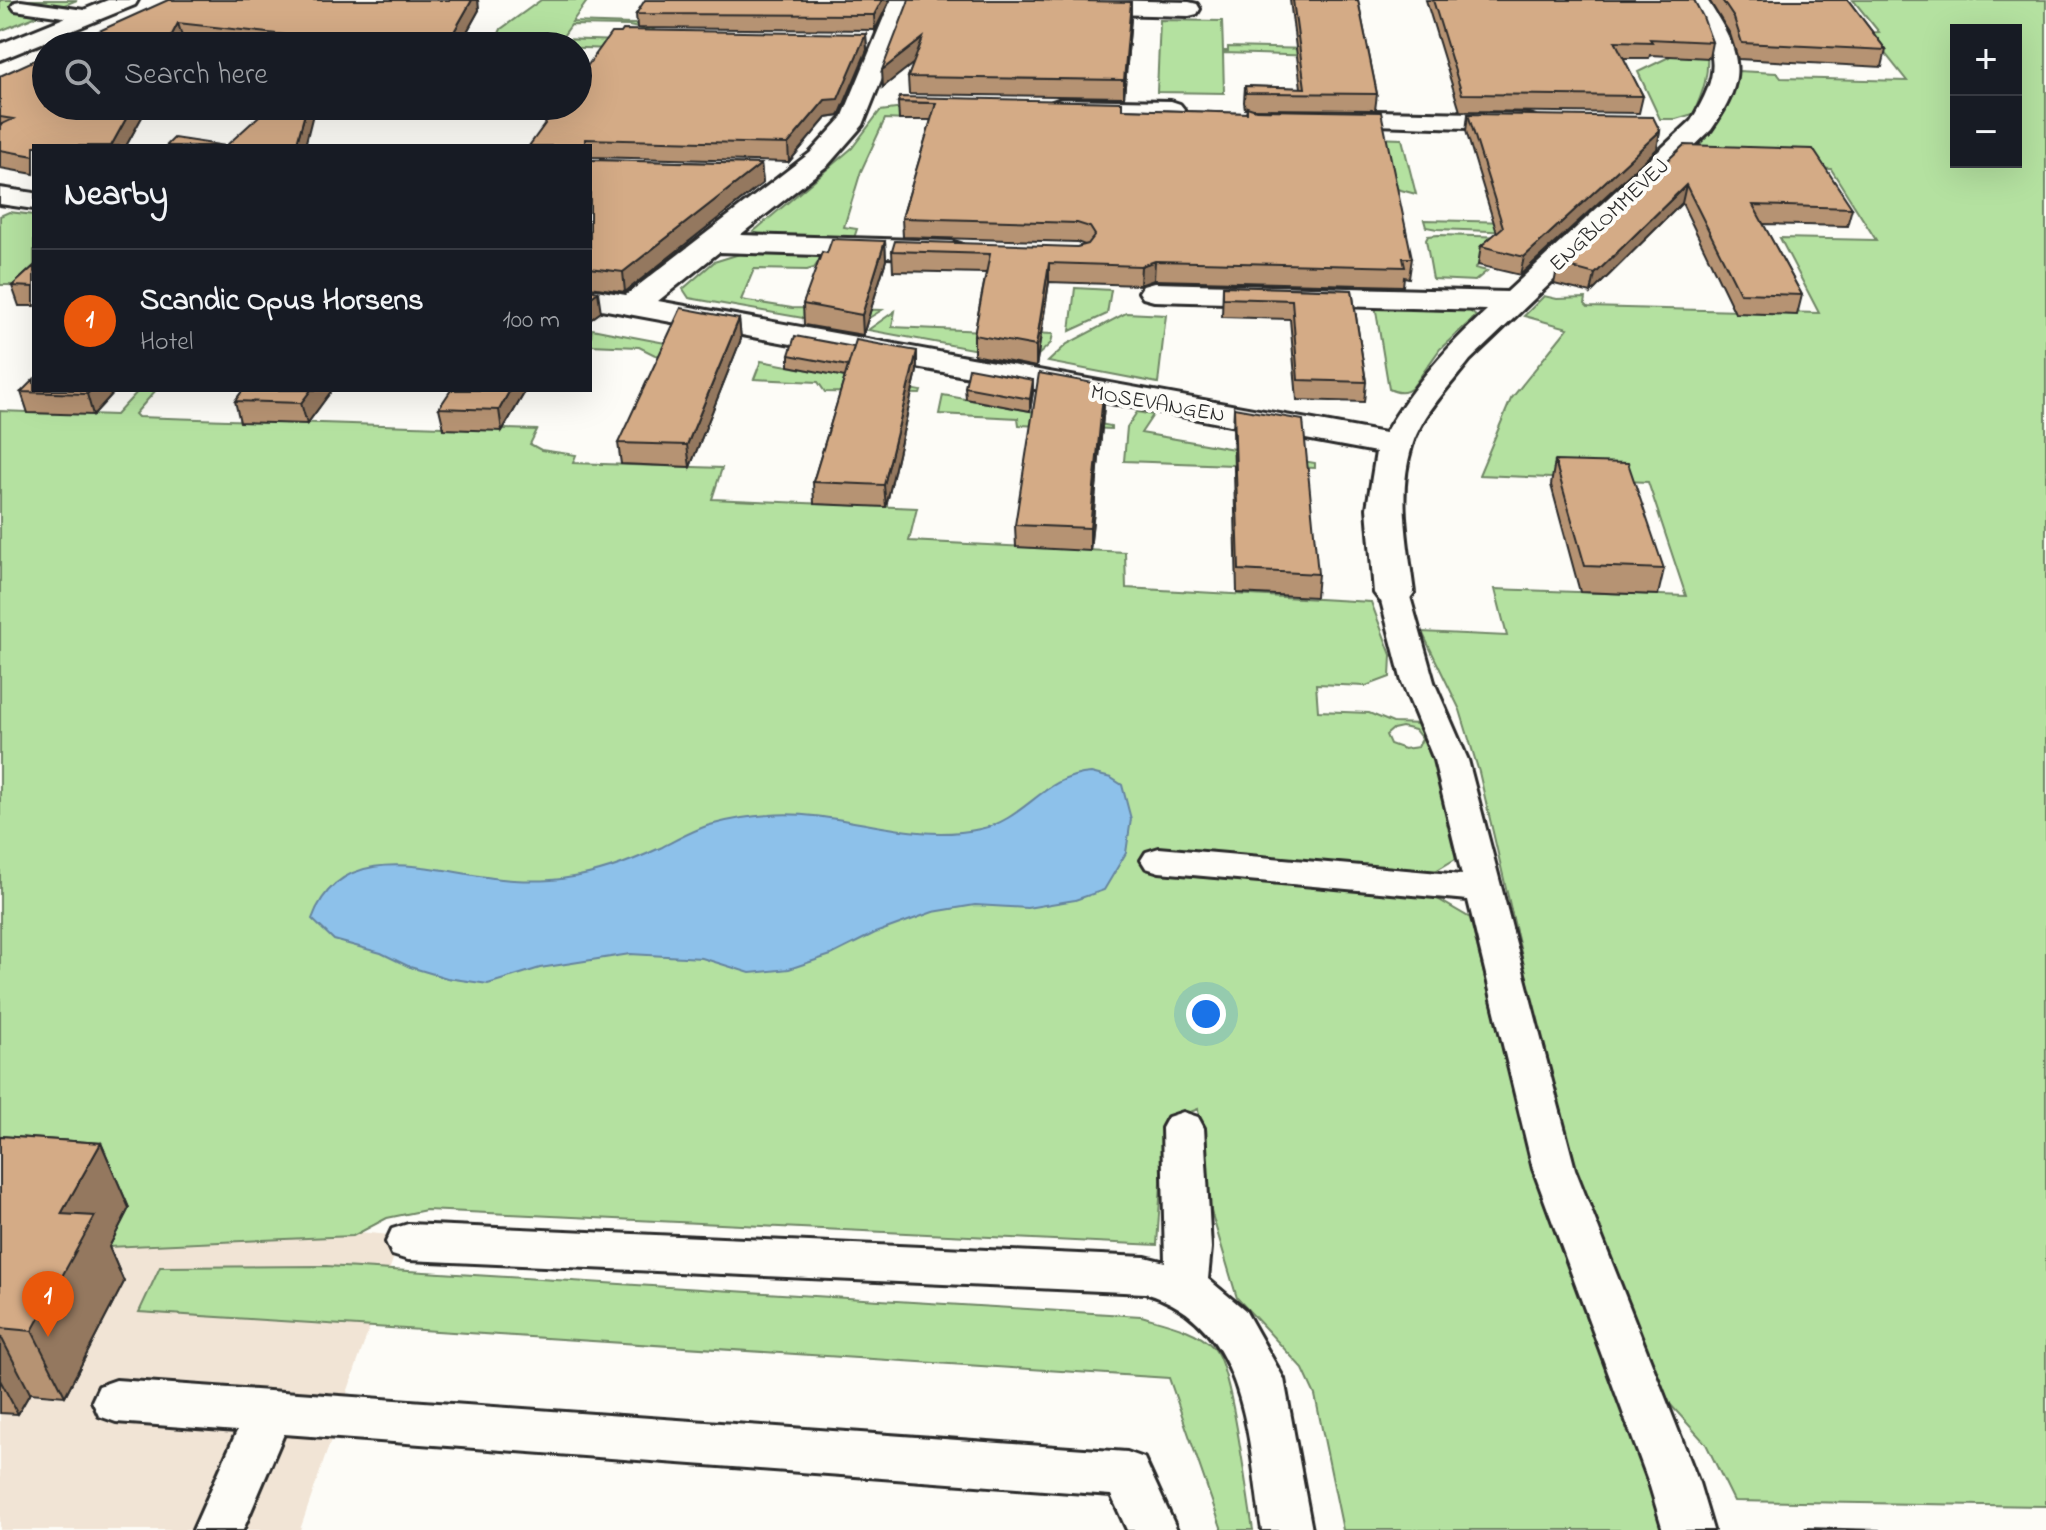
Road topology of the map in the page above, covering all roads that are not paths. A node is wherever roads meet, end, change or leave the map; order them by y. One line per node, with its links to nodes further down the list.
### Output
1 (127, 0): 8 (street)
2 (1696, 0): 28 (street, ENGBLOMMEVEJ)
3 (907, 2): 12 (street)
4 (28, 3): 7 (lane); 8 (lane)
5 (1052, 6): 6 (street)
6 (1189, 9)
7 (0, 14)
8 (91, 16): 9 (street)
9 (52, 32)
10 (32, 40): 13 (street)
11 (857, 40): 12 (street)
12 (886, 40): 14 (street)
13 (0, 53)
14 (863, 103): 15 (street); 21 (street)
15 (895, 103)
16 (1035, 106): 17 (street)
17 (1171, 109)
18 (1296, 117): 19 (street)
19 (1553, 122)
20 (758, 171): 21 (street)
21 (803, 173): 24 (street)
22 (0, 196): 23 (street)
23 (32, 201)
24 (714, 243): 25 (street); 29 (street)
25 (974, 251)
26 (1154, 292): 28 (street)
27 (592, 298): 29 (street, MOSEVANGEN)
28 (1513, 301): 30 (street, ENGBLOMMEVEJ)
29 (632, 306): 30 (street, MOSEVANGEN)
30 (1395, 445): 31 (street, ENGBLOMMEVEJ)
31 (1394, 593): 33 (lane)
32 (1159, 860): 33 (lane)
33 (1481, 889): 42 (lane)
34 (1183, 1128): 36 (lane)
35 (408, 1242): 36 (lane)
36 (1184, 1286): 41 (lane)
37 (116, 1401): 38 (lane)
38 (269, 1412): 39 (lane); 40 (lane)
39 (218, 1530)
40 (1152, 1530)
41 (1287, 1530)
42 (1688, 1530)

